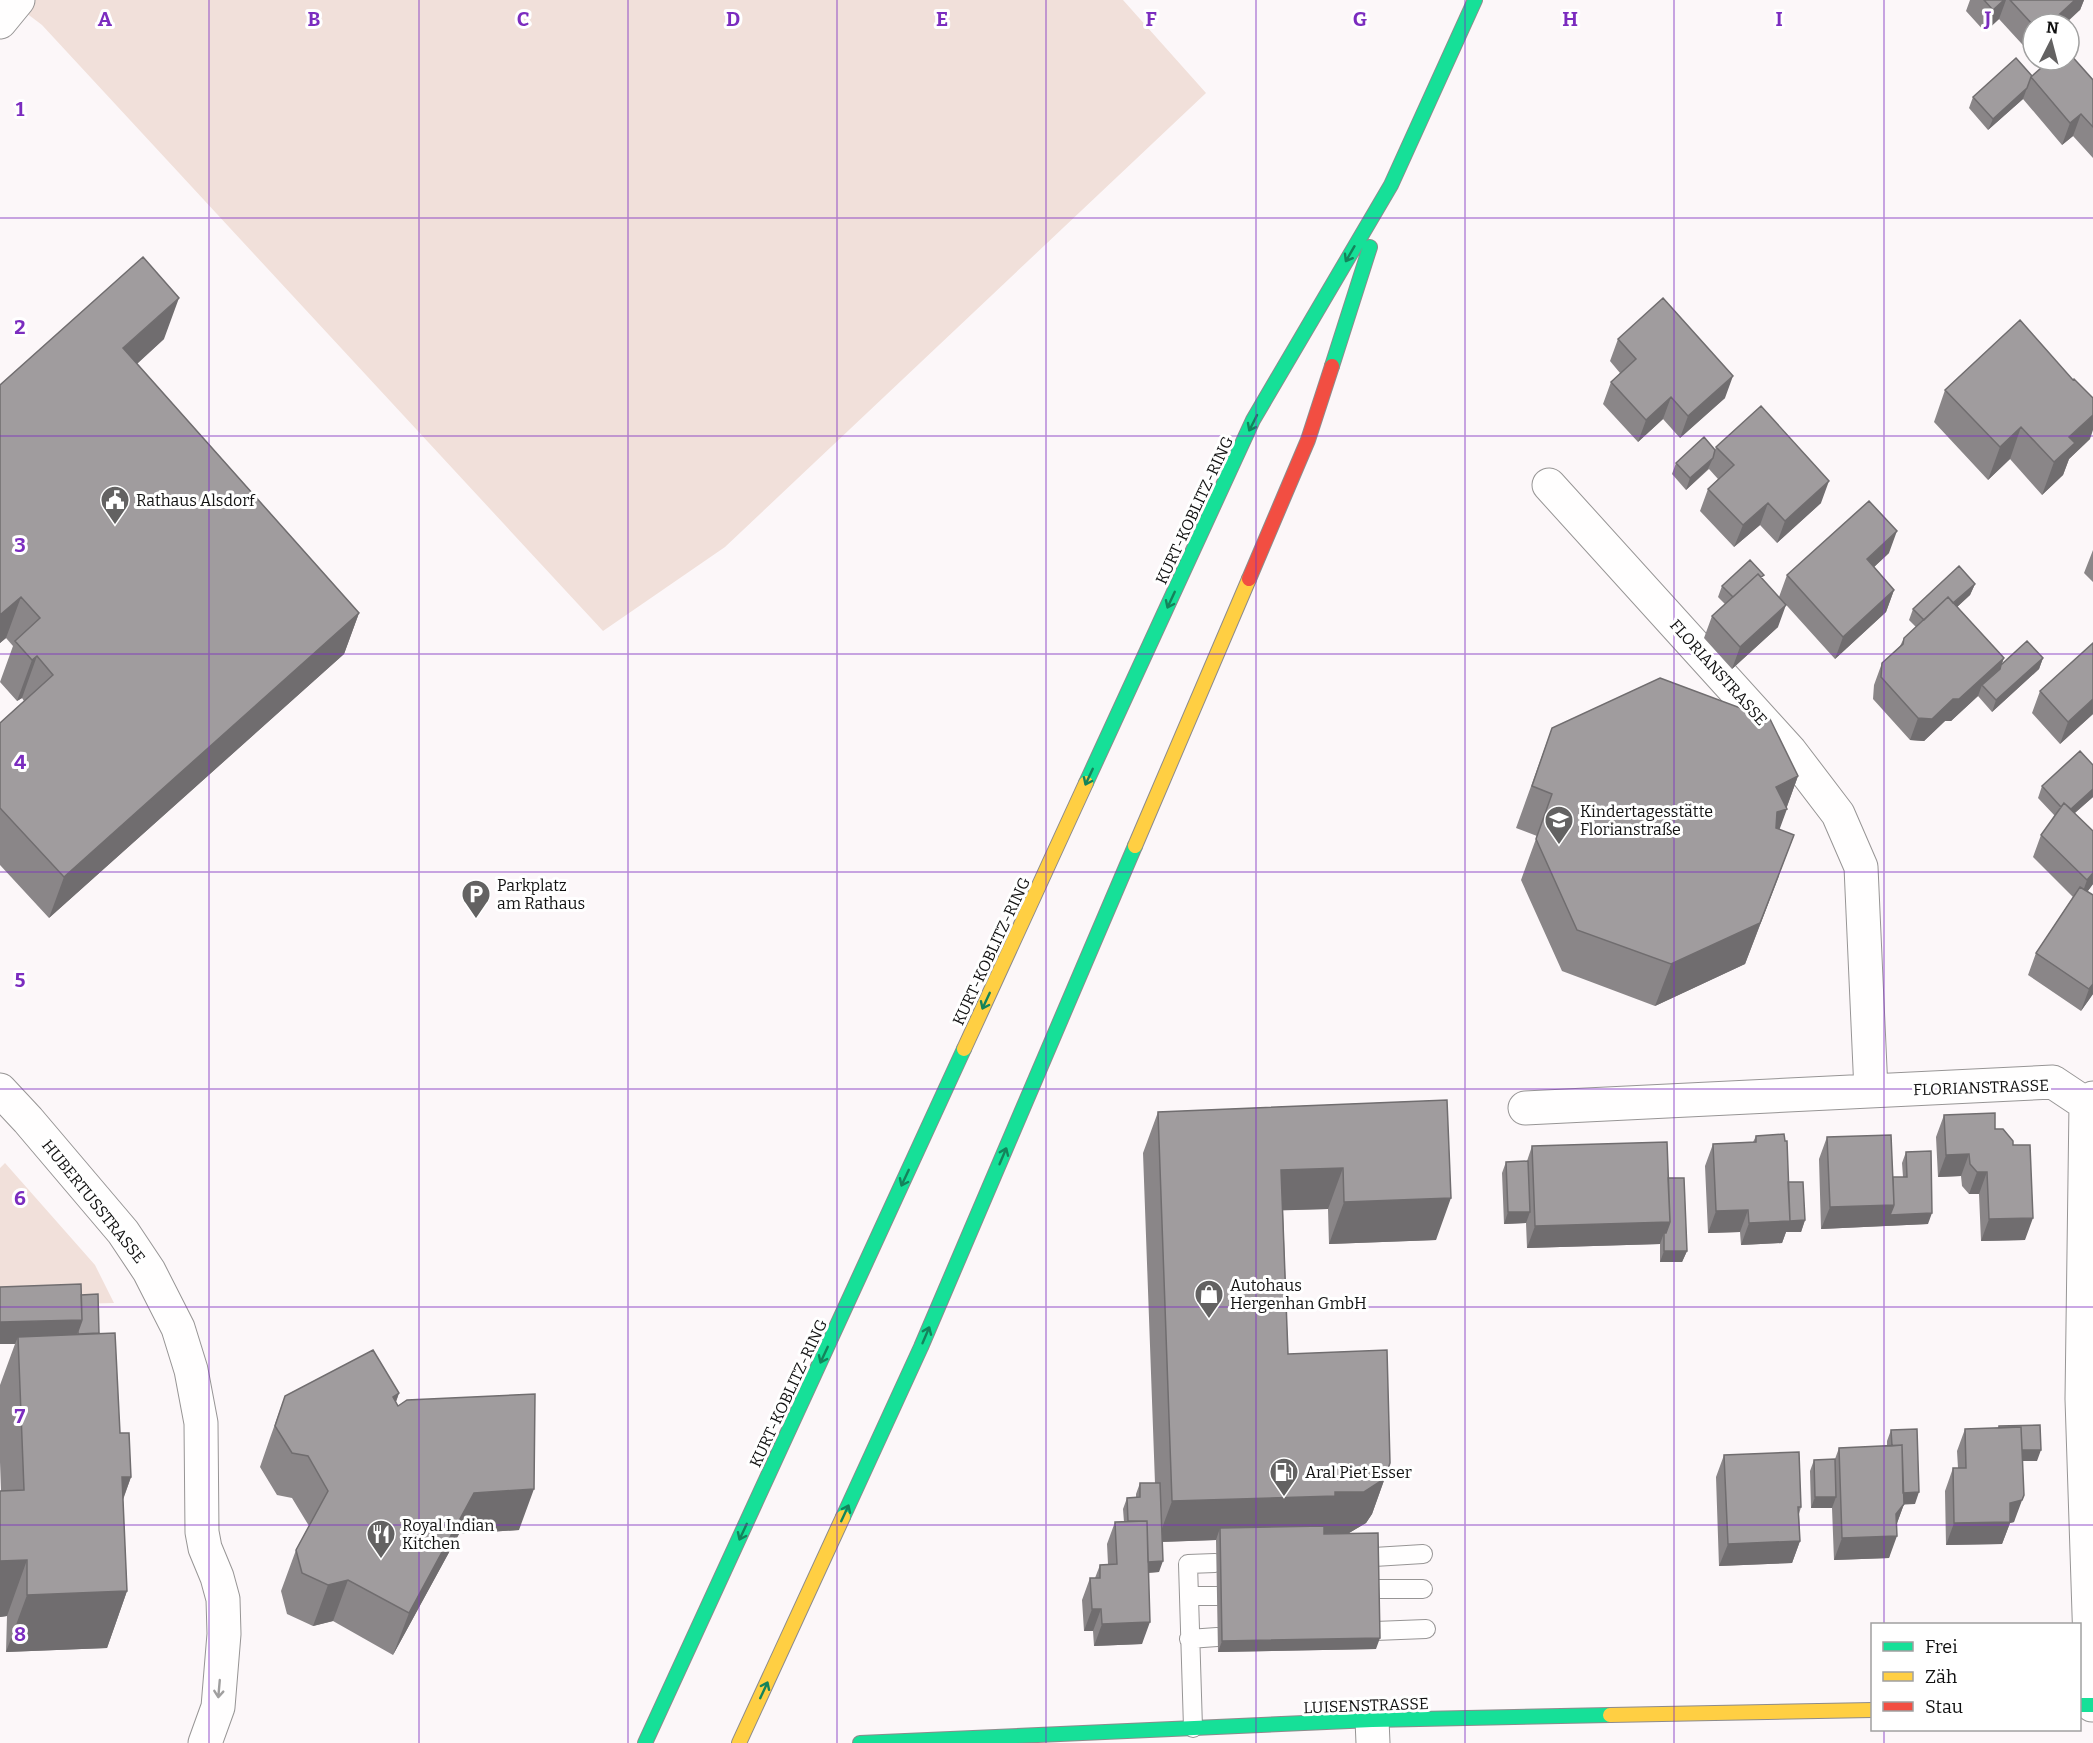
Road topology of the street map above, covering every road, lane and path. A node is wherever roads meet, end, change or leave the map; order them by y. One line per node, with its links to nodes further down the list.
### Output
1 (18, 0): 3 (street)
2 (1475, 0): 4 (main road, KURT-KOBLITZ-RING)
3 (0, 22)
4 (1391, 185): 26 (main road, KURT-KOBLITZ-RING, one-way to 26); 27 (main road, KURT-KOBLITZ-RING, one-way to 4)
5 (1549, 485): 7 (street, FLORIANSTRASSE)
6 (0, 1090): 25 (street, HUBERTUSSTRASSE, one-way to 25)
7 (1871, 1091): 8 (street, FLORIANSTRASSE); 9 (street, FLORIANSTRASSE)
8 (2090, 1101): 21 (street)
9 (1525, 1108)
10 (1423, 1554): 11 (lane)
11 (1374, 1557)
12 (1215, 1563): 15 (lane)
13 (1374, 1589): 14 (lane)
14 (1423, 1589)
15 (1189, 1596): 16 (lane); 20 (lane)
16 (1217, 1596)
17 (1426, 1629): 18 (lane)
18 (1375, 1631)
19 (1217, 1637): 20 (lane)
20 (1189, 1639): 23 (lane)
21 (2088, 1705)
22 (1871, 1710): 24 (main road, LUISENSTRASSE)
23 (1193, 1728): 24 (main road, LUISENSTRASSE); 28 (main road, LUISENSTRASSE)
24 (1372, 1732)
25 (205, 1743)
26 (645, 1743)
27 (739, 1743)
28 (860, 1743)

